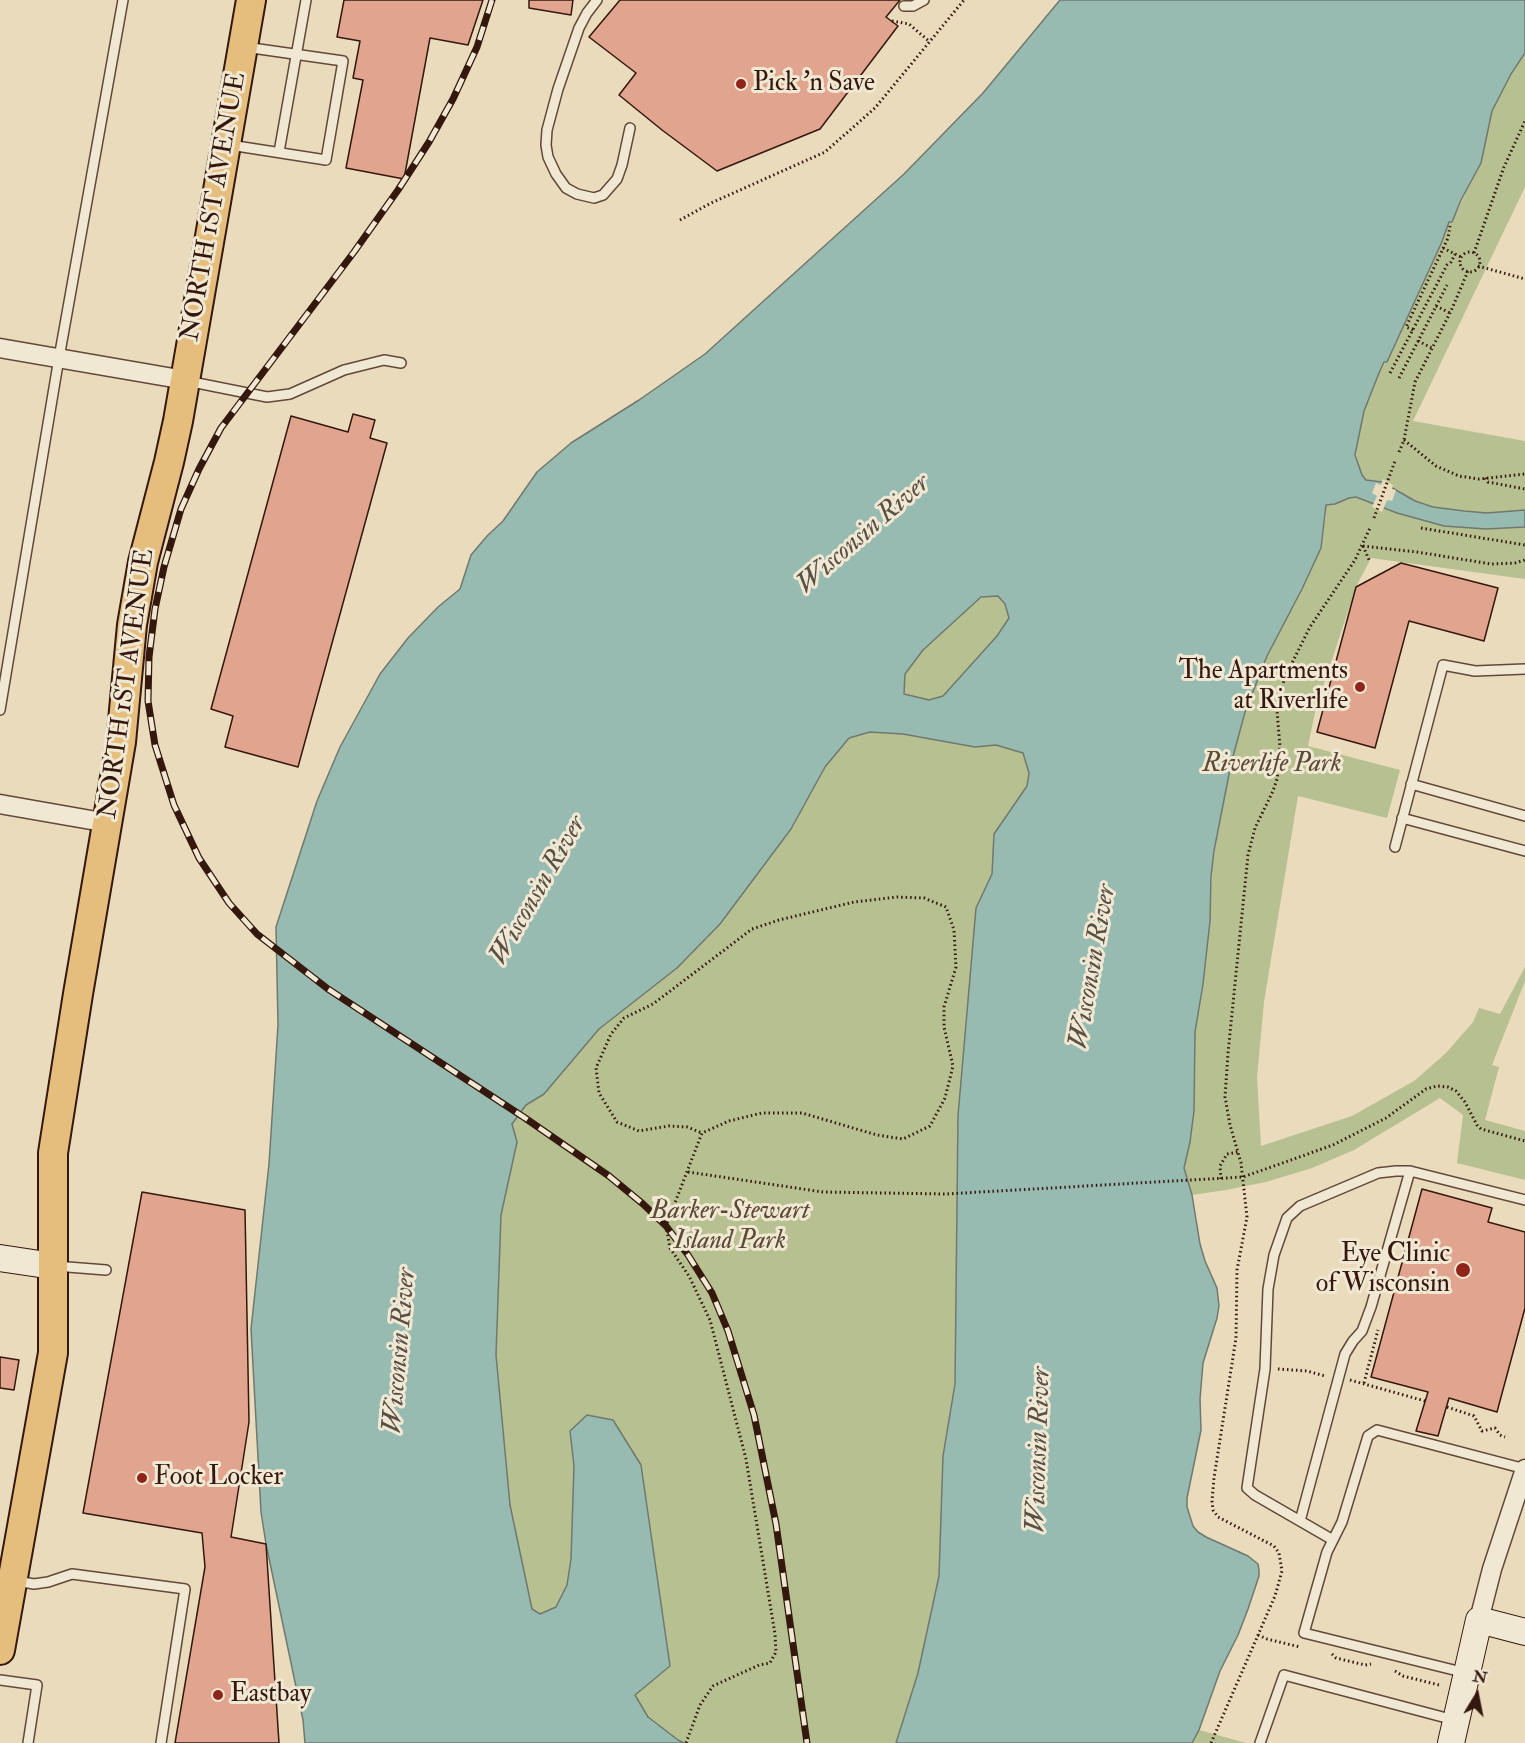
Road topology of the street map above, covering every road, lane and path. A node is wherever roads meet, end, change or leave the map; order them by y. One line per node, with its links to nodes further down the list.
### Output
1 (123, 0): 32 (lane)
2 (251, 0): 10 (main road, NORTH 1ST AVENUE)
3 (306, 0): 11 (lane)
4 (597, 0): 13 (lane)
5 (924, 0): 7 (lane)
6 (964, 0): 9 (path)
7 (904, 6)
8 (892, 21): 9 (path)
9 (930, 42): 16 (path)
10 (243, 47): 11 (lane); 14 (main road, NORTH 1ST AVENUE)
11 (296, 54): 15 (lane); 15 (lane)
12 (1525, 120): 19 (path)
13 (630, 128)
14 (226, 144): 15 (lane); 36 (main road, NORTH 1ST AVENUE)
15 (279, 152)
16 (680, 220)
17 (1450, 226): 18 (path)
18 (1443, 248): 20 (path); 28 (path)
19 (1474, 253): 21 (path); 22 (path)
20 (1455, 254): 21 (path); 28 (path)
21 (1461, 257): 23 (path)
22 (1478, 266): 23 (path); 24 (path)
23 (1468, 271): 27 (path)
24 (1525, 279)
25 (1447, 285): 26 (path)
26 (1436, 306): 27 (path); 29 (path)
27 (1450, 313): 31 (path)
28 (1413, 330): 34 (path)
29 (1418, 341): 31 (path); 35 (path)
30 (0, 348): 32 (street)
31 (1433, 349): 37 (path)
32 (59, 358): 36 (street); 51 (lane)
33 (401, 363): 36 (lane)
34 (1390, 373)
35 (1399, 378)
36 (185, 380): 56 (main road, NORTH 1ST AVENUE)
37 (1404, 440): 38 (path); 41 (path)
38 (1399, 452)
39 (1395, 461): 43 (path)
40 (1525, 474): 41 (path)
41 (1485, 478): 42 (path)
42 (1525, 489)
43 (1374, 518)
44 (1370, 528): 47 (path)
45 (1421, 528): 46 (path)
46 (1525, 545)
47 (1363, 546): 48 (path); 49 (path); 61 (path)
48 (1525, 560)
49 (1370, 562)
50 (1525, 669): 52 (lane)
51 (0, 710)
52 (1411, 784): 54 (lane); 55 (lane)
53 (0, 804): 56 (street)
54 (1525, 816)
55 (1402, 819): 57 (lane); 58 (lane)
56 (108, 823): 69 (main road, NORTH 1ST AVENUE)
57 (1395, 847)
58 (1525, 851)
59 (702, 1133): 59 (path); 63 (path)
60 (1525, 1141): 64 (path)
61 (1238, 1152): 64 (path); 65 (path)
62 (1410, 1171): 67 (lane); 80 (lane); 80 (lane)
63 (688, 1172): 65 (path); 97 (path)
64 (1244, 1177): 65 (path); 66 (path)
65 (1221, 1179)
66 (1245, 1192)
67 (1525, 1200)
68 (0, 1258): 69 (street)
69 (53, 1266): 70 (lane); 82 (main road, NORTH 1ST AVENUE)
70 (106, 1270)
71 (1379, 1329): 75 (path)
72 (1276, 1369): 73 (path)
73 (1327, 1376)
74 (1346, 1379): 75 (path)
75 (1364, 1383): 76 (path)
76 (1425, 1401)
77 (1447, 1407): 78 (path)
78 (1505, 1437)
79 (1525, 1469): 81 (lane); 83 (street)
80 (1300, 1521): 81 (lane)
81 (1333, 1540): 91 (lane)
82 (6, 1580): 87 (main road, NORTH 1ST AVENUE); 96 (lane)
83 (1479, 1620): 84 (street); 91 (street)
84 (1525, 1632)
85 (1258, 1635): 86 (path)
86 (1304, 1647)
87 (0, 1650)
88 (1323, 1652): 89 (path)
89 (1380, 1667)
90 (1389, 1669): 93 (path)
91 (1468, 1673): 94 (street)
92 (0, 1680): 95 (lane)
93 (1439, 1685)
94 (1454, 1732): 98 (lane)
95 (28, 1743)
96 (161, 1743)
97 (686, 1743)
98 (1260, 1743)

